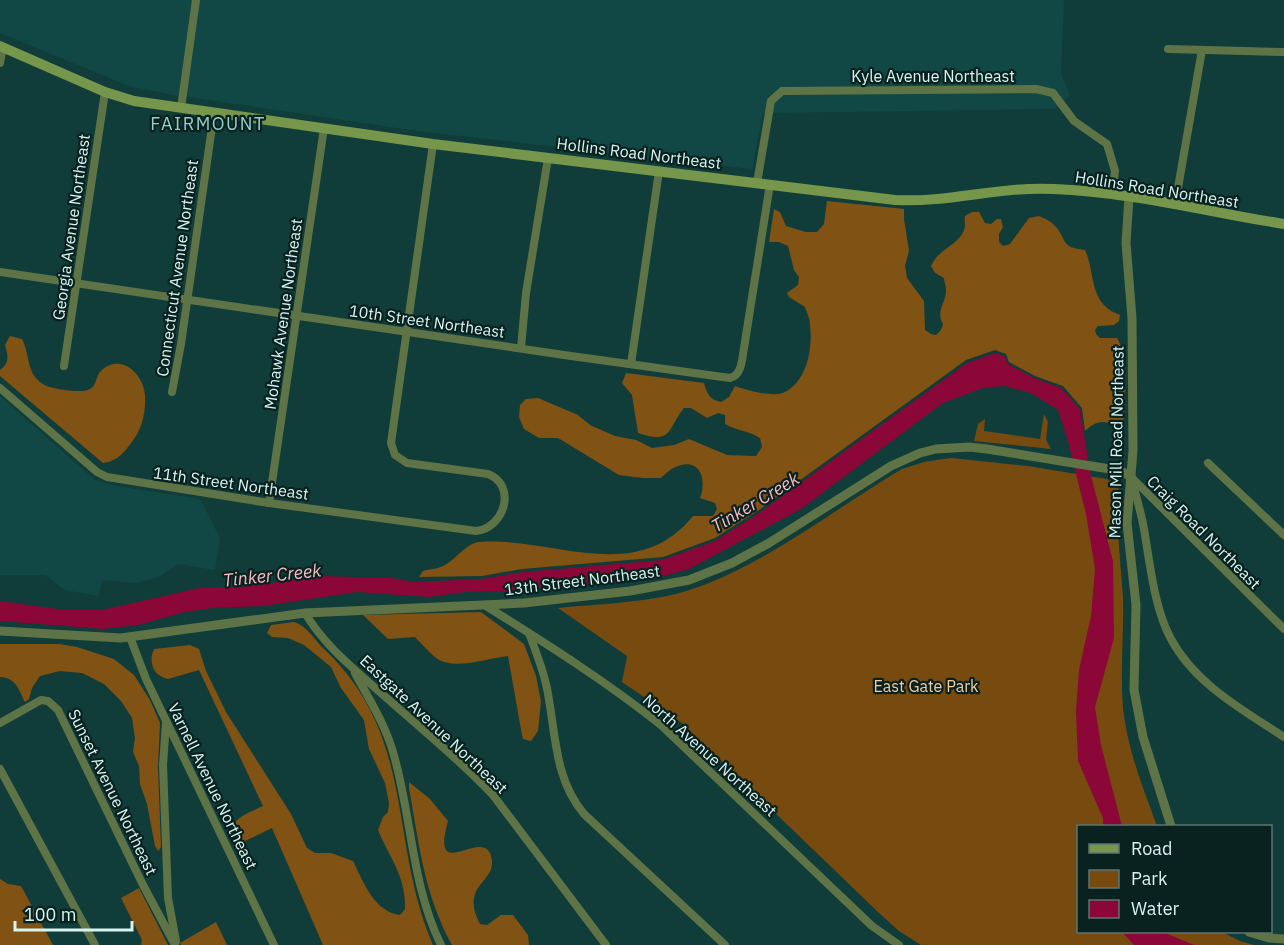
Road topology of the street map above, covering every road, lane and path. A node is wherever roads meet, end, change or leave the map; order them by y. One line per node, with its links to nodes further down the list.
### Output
1 (196, 0): 8 (street)
2 (2, 46): 6 (street); 7 (main road, Hollins Road Northeast)
3 (1168, 49): 4 (street)
4 (1202, 50): 5 (street); 18 (street)
5 (1284, 52)
6 (0, 63)
7 (105, 92): 8 (main road, Hollins Road Northeast); 21 (street, Georgia Avenue Northeast)
8 (181, 108): 9 (main road, Hollins Road Northeast)
9 (214, 113): 10 (main road, Hollins Road Northeast); 22 (street, Connecticut Avenue Northeast)
10 (324, 128): 11 (main road, Hollins Road Northeast); 23 (street, Mohawk Avenue Northeast)
11 (433, 144): 12 (main road, Hollins Road Northeast); 24 (street)
12 (548, 158): 13 (main road, Hollins Road Northeast); 25 (street)
13 (659, 171): 14 (main road, Hollins Road Northeast); 26 (street)
14 (758, 183): 15 (main road, Hollins Road Northeast); 16 (street, Kyle Avenue Northeast)
15 (770, 184): 16 (main road, Hollins Road Northeast); 26 (street, 10th Street Northeast)
16 (1112, 195): 17 (main road, Hollins Road Northeast)
17 (1129, 197): 18 (main road, Hollins Road Northeast); 31 (street, Mason Mill Road Northeast)
18 (1175, 205): 19 (main road, Hollins Road Northeast)
19 (1284, 224)
20 (0, 273): 21 (street, 10th Street Northeast)
21 (78, 283): 22 (street, 10th Street Northeast); 27 (street, Georgia Avenue Northeast)
22 (187, 299): 23 (street, 10th Street Northeast); 29 (street, Connecticut Avenue Northeast)
23 (297, 316): 24 (street, 10th Street Northeast); 32 (street, Mohawk Avenue Northeast)
24 (407, 332): 25 (street, 10th Street Northeast); 32 (street, 11th Street Northeast)
25 (521, 348): 26 (street, 10th Street Northeast)
26 (631, 364)
27 (64, 366)
28 (0, 388): 32 (street, 11th Street Northeast)
29 (172, 392)
30 (1208, 464): 33 (street)
31 (1131, 478): 34 (street, 13th Street Northeast); 36 (street, Craig Road Northeast); 43 (street); 45 (street, Mason Mill Road Northeast)
32 (269, 503)
33 (1284, 535)
34 (486, 606): 35 (street, 13th Street Northeast); 38 (street, North Avenue Northeast)
35 (305, 613): 39 (street, 13th Street Northeast); 40 (street, Eastgate Avenue Northeast)
36 (1284, 629)
37 (0, 631): 39 (street, 13th Street Northeast)
38 (529, 633): 53 (street); 54 (street, North Avenue Northeast)
39 (130, 637): 41 (street, Varnell Avenue Northeast)
40 (353, 669): 51 (street); 52 (street, Eastgate Avenue Northeast)
41 (166, 721): 49 (street); 50 (street, Varnell Avenue Northeast)
42 (0, 723): 49 (street, Sunset Avenue Northeast)
43 (1284, 737)
44 (0, 769): 48 (street)
45 (1171, 825)
46 (1252, 933): 47 (street)
47 (1284, 939)
48 (95, 945)
49 (176, 945)
50 (274, 945)
51 (441, 945)
52 (604, 945)
53 (724, 945)
54 (899, 945)

